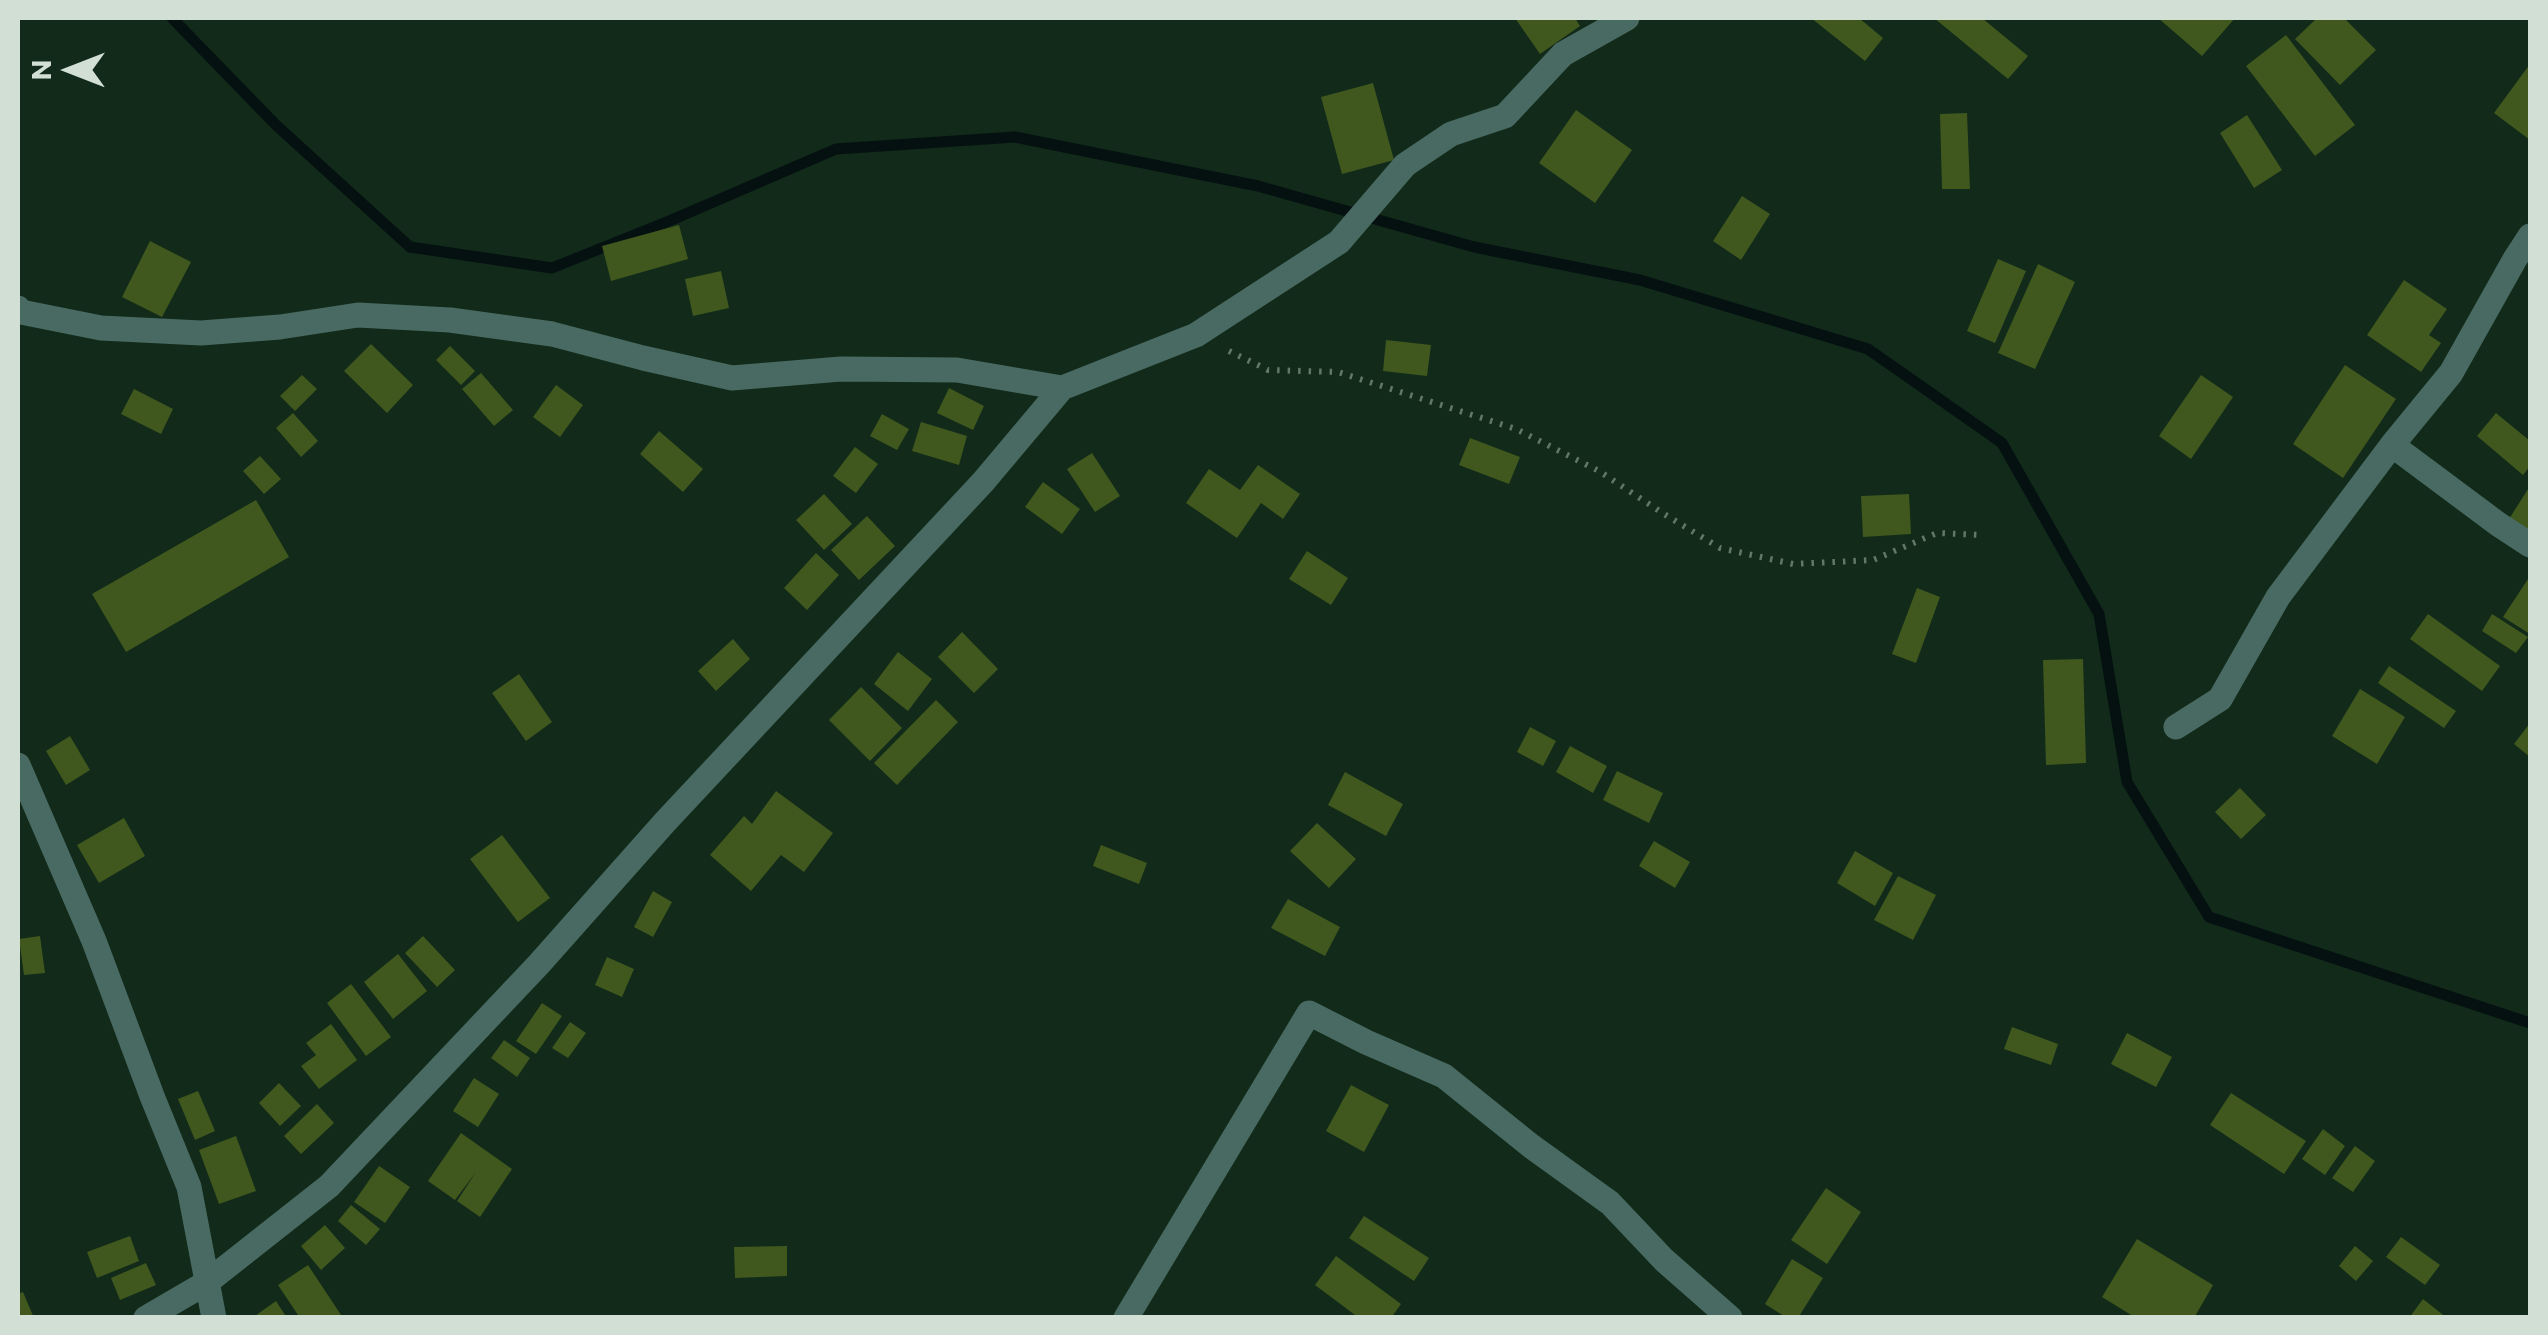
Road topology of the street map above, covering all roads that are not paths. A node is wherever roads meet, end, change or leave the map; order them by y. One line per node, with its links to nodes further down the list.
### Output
1 (1627, 18): 4 (street)
2 (2530, 236): 5 (street)
3 (18, 308): 4 (street)
4 (1062, 388): 9 (street)
5 (2392, 445): 6 (street); 7 (street)
6 (2530, 545)
7 (2176, 728)
8 (18, 765): 9 (street)
9 (206, 1284): 10 (street); 11 (street)
10 (146, 1318)
11 (214, 1318)
12 (1126, 1318): 13 (street)
13 (1730, 1318)

